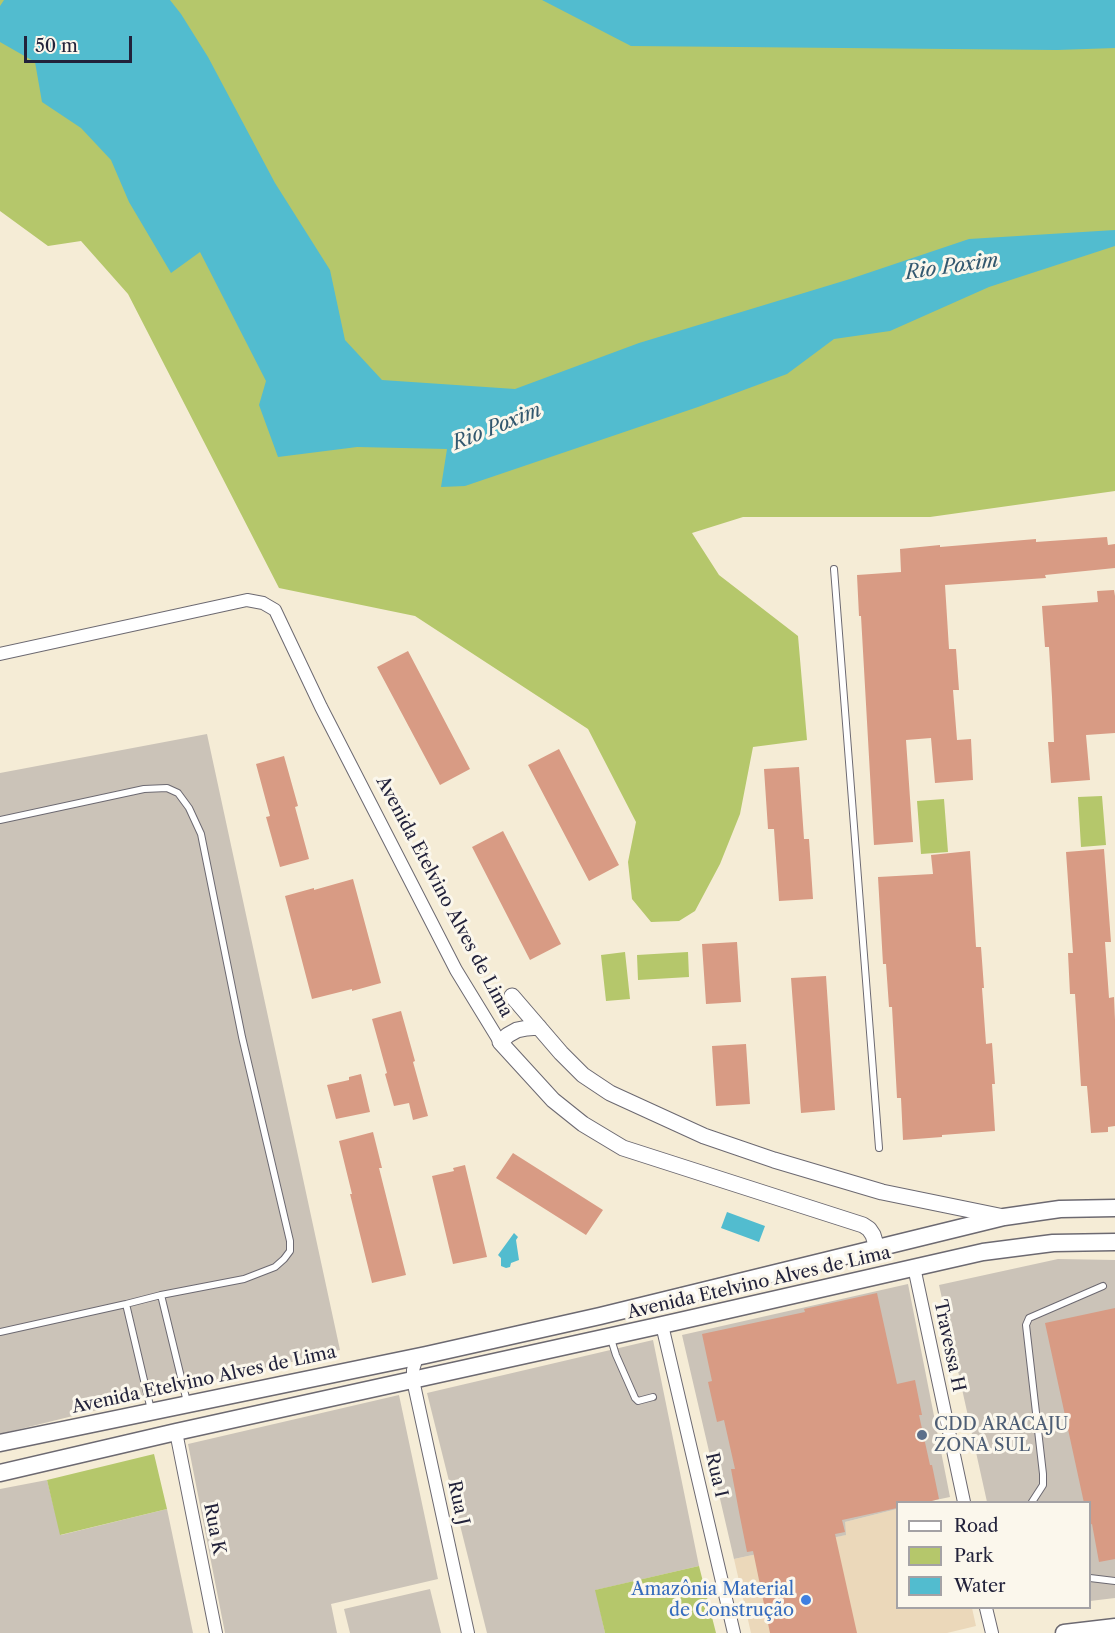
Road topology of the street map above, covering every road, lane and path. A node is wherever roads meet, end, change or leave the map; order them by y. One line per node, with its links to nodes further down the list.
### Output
1 (834, 569): 7 (lane)
2 (0, 654): 6 (street, Avenida Etelvino Alves de Lima)
3 (0, 820): 14 (lane)
4 (512, 996): 5 (street, Avenida Etelvino Alves de Lima)
5 (538, 1027): 6 (street); 9 (street, Avenida Etelvino Alves de Lima)
6 (500, 1042): 11 (street, Avenida Etelvino Alves de Lima)
7 (879, 1148)
8 (1115, 1208): 9 (main road, Avenida Etelvino Alves de Lima)
9 (1004, 1217): 11 (main road, Avenida Etelvino Alves de Lima)
10 (1115, 1242): 12 (main road, Avenida Etelvino Alves de Lima)
11 (877, 1248): 19 (main road, Avenida Etelvino Alves de Lima)
12 (914, 1268): 16 (main road, Avenida Etelvino Alves de Lima); 27 (street, Travessa H)
13 (1103, 1286): 28 (lane)
14 (160, 1295): 15 (lane); 22 (lane)
15 (126, 1304): 17 (lane); 23 (lane)
16 (662, 1325): 18 (main road, Avenida Etelvino Alves de Lima); 35 (street, Rua I)
17 (0, 1332)
18 (610, 1336): 20 (main road, Avenida Etelvino Alves de Lima); 21 (lane)
19 (417, 1357): 20 (street); 22 (main road, Avenida Etelvino Alves de Lima)
20 (413, 1380): 24 (main road, Avenida Etelvino Alves de Lima); 34 (street, Rua J)
21 (653, 1397)
22 (188, 1403): 23 (main road, Avenida Etelvino Alves de Lima)
23 (151, 1410): 25 (main road, Avenida Etelvino Alves de Lima)
24 (176, 1431): 26 (main road, Avenida Etelvino Alves de Lima); 33 (street, Rua K)
25 (0, 1443)
26 (0, 1473)
27 (964, 1501)
28 (1033, 1501)
29 (1091, 1578): 30 (lane)
30 (1115, 1581)
31 (986, 1609): 36 (street)
32 (1115, 1627): 37 (main road)
33 (216, 1633)
34 (468, 1633)
35 (734, 1633)
36 (992, 1633)
37 (1064, 1633)

